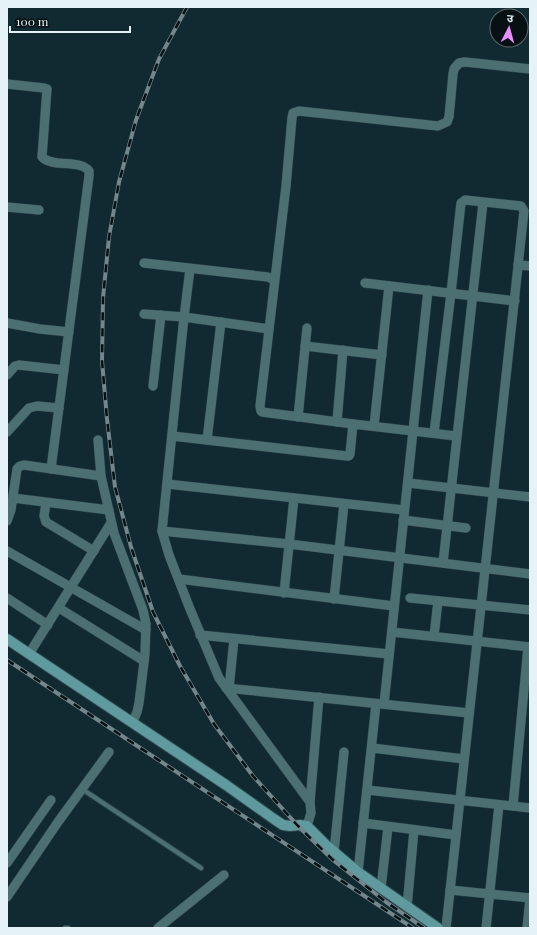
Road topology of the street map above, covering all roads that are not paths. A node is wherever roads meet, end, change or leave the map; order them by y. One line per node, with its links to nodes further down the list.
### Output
1 (530, 69): 11 (street)
2 (7, 84): 25 (street)
3 (484, 202): 6 (street); 15 (street); 16 (street)
4 (7, 207): 5 (street)
5 (39, 210)
6 (526, 228): 8 (street)
7 (144, 263): 10 (street)
8 (518, 265): 9 (street); 17 (street)
9 (530, 266)
10 (190, 269): 11 (street); 20 (street)
11 (274, 280): 24 (street)
12 (365, 283): 13 (street)
13 (389, 286): 14 (street); 28 (street)
14 (428, 290): 15 (street); 38 (street)
15 (451, 293): 16 (street); 39 (street)
16 (472, 296): 17 (street); 41 (street)
17 (515, 300): 50 (street)
18 (144, 314): 19 (street)
19 (161, 315): 20 (street); 31 (street)
20 (184, 317): 21 (street); 40 (street)
21 (221, 322): 24 (street); 43 (street)
22 (7, 323): 25 (street)
23 (307, 328): 26 (street)
24 (269, 329): 33 (street)
25 (69, 332): 29 (street)
26 (305, 346): 27 (street); 33 (street)
27 (343, 350): 28 (street); 34 (street)
28 (382, 355): 36 (street)
29 (64, 370): 30 (street); 32 (street)
30 (7, 375)
31 (153, 386)
32 (59, 408): 37 (street); 44 (street)
33 (298, 417): 34 (street)
34 (336, 422): 35 (street)
35 (353, 424): 36 (street); 43 (street)
36 (374, 426): 38 (street)
37 (8, 428)
38 (414, 431): 39 (street); 47 (street)
39 (434, 433): 41 (street)
40 (172, 436): 43 (street); 48 (street)
41 (456, 436): 49 (street)
42 (98, 440): 46 (street)
43 (207, 440)
44 (51, 469): 45 (street); 46 (street)
45 (11, 476): 52 (street)
46 (101, 476): 56 (street)
47 (408, 483): 49 (street); 57 (street)
48 (166, 484): 53 (street); 63 (street)
49 (451, 487): 50 (street); 61 (street)
50 (493, 493): 51 (street); 70 (street)
51 (530, 497)
52 (13, 498): 54 (street); 59 (street)
53 (294, 498): 55 (street); 64 (street)
54 (46, 502): 56 (street); 67 (street)
55 (344, 504): 57 (street); 65 (street)
56 (109, 510): 60 (street)
57 (404, 510): 58 (street)
58 (403, 520): 61 (street); 68 (street)
59 (7, 521)
60 (112, 523): 67 (street); 84 (street)
61 (446, 525): 62 (street); 69 (street)
62 (466, 528)
63 (162, 531): 64 (street); 72 (street)
64 (289, 544): 65 (street); 74 (street)
65 (339, 550): 68 (street); 77 (street)
66 (7, 551): 73 (street)
67 (94, 551): 73 (street)
68 (400, 558): 69 (street); 79 (street)
69 (443, 563): 70 (street)
70 (485, 568): 71 (street); 80 (street)
71 (530, 574)
72 (178, 579): 74 (street); 86 (street)
73 (72, 587): 81 (street); 84 (street)
74 (284, 593): 77 (street)
75 (7, 598): 83 (street)
76 (410, 598): 78 (street)
77 (334, 599): 79 (street)
78 (438, 601): 80 (street); 87 (street)
79 (394, 606): 85 (street)
80 (482, 606): 82 (street); 90 (street)
81 (59, 608): 83 (street); 94 (street)
82 (530, 610)
83 (48, 625): 92 (street)
84 (146, 630): 94 (street)
85 (392, 632): 87 (street); 93 (street)
86 (200, 635): 88 (street); 95 (street)
87 (434, 636): 90 (street)
88 (234, 638): 93 (street); 95 (street)
89 (7, 639): 92 (street)
90 (478, 641): 91 (street); 98 (street)
91 (529, 647): 110 (street)
92 (29, 654): 99 (street)
93 (389, 654): 97 (street)
94 (144, 661): 99 (street)
95 (228, 688): 96 (street); 108 (street)
96 (319, 697): 97 (street); 108 (street)
97 (380, 704): 98 (street); 100 (street)
98 (469, 713): 103 (street)
99 (131, 722): 113 (street)
100 (372, 748): 103 (street); 105 (street)
101 (109, 752): 104 (street)
102 (344, 752): 117 (street)
103 (464, 759): 107 (street)
104 (82, 789): 119 (lane); 125 (street)
105 (367, 790): 107 (street); 112 (street)
106 (51, 800): 118 (street)
107 (460, 801): 109 (street); 116 (street)
108 (310, 802): 113 (street)
109 (499, 805): 110 (street); 124 (street)
110 (513, 806): 111 (street)
111 (530, 808)
112 (364, 823): 114 (street); 120 (street)
113 (307, 826): 117 (street)
114 (388, 827): 115 (street); 122 (street)
115 (414, 830): 116 (street); 127 (street)
116 (456, 835): 123 (street)
117 (334, 852): 120 (street)
118 (7, 863)
119 (200, 868)
120 (358, 872): 122 (street)
121 (224, 875): 128 (street)
122 (381, 888): 127 (street)
123 (450, 890): 124 (street); 130 (street)
124 (490, 894): 126 (street); 131 (street)
125 (7, 897)
126 (530, 898): 132 (street)
127 (407, 907): 129 (street)
128 (158, 928)
129 (438, 928)
130 (446, 928)
131 (486, 928)
132 (527, 928)

